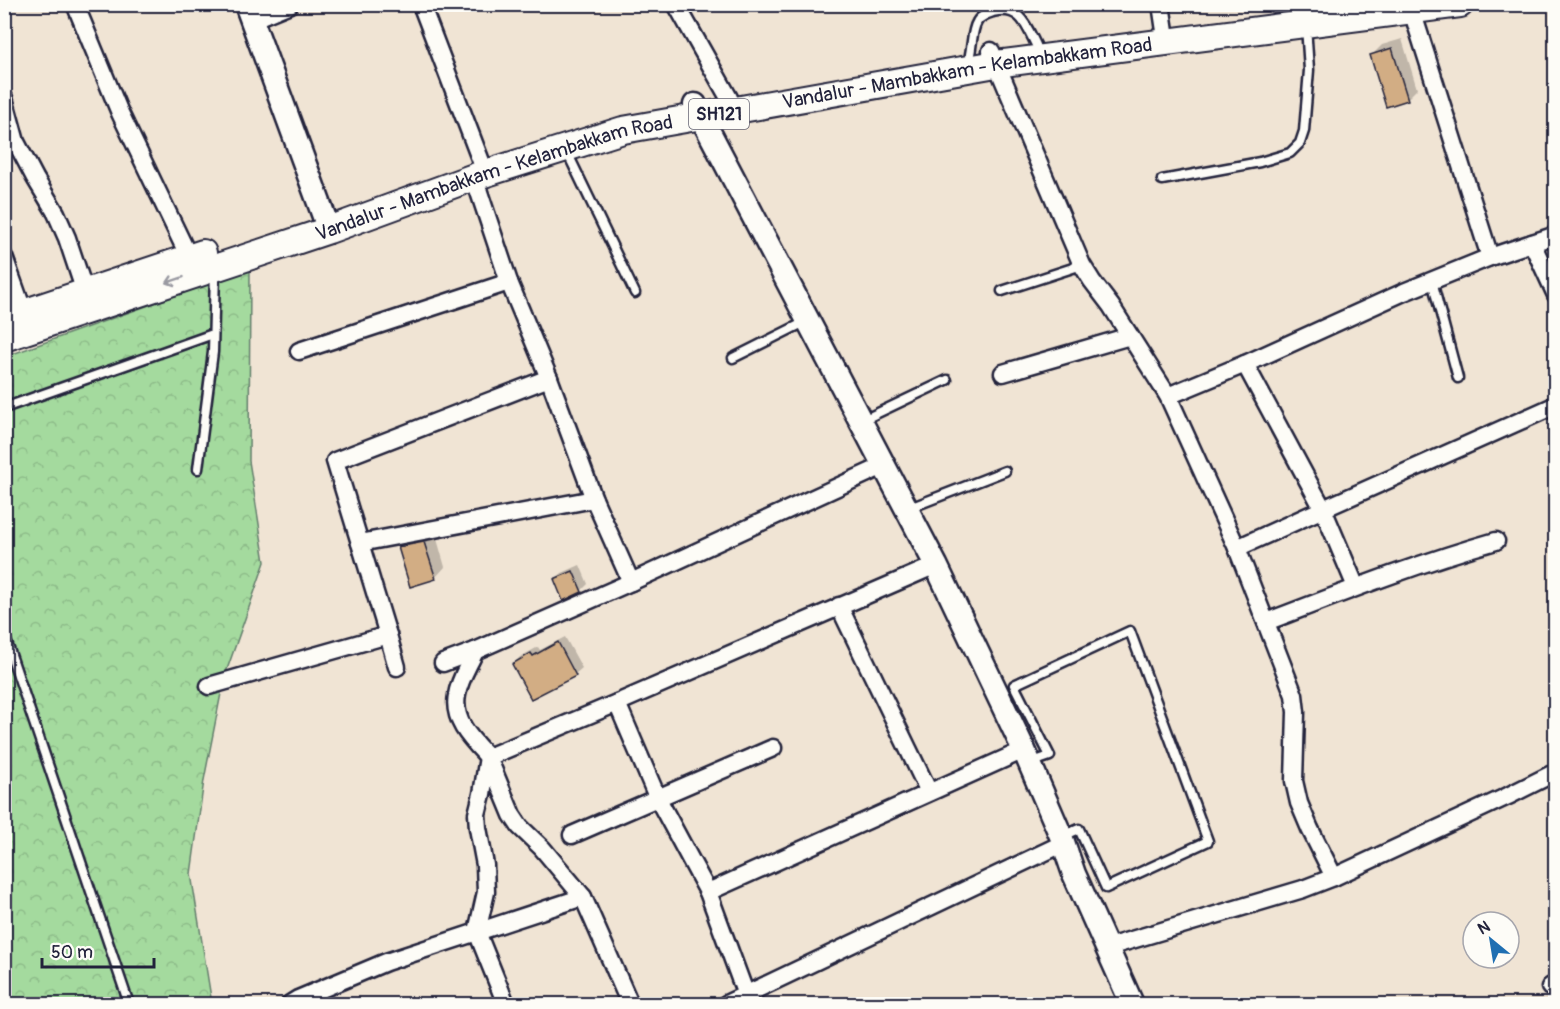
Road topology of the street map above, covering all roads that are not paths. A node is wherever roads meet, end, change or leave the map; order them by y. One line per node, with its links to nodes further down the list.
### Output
1 (75, 4): 25 (street)
2 (290, 4): 9 (street)
3 (420, 4): 18 (street)
4 (676, 4): 15 (street)
5 (1161, 4): 11 (street)
6 (1368, 4): 11 (main road, Vandalur - Mambakkam - Kelambakkam Road / SH121)
7 (1460, 4): 8 (main road, Vandalur - Mambakkam - Kelambakkam Road / SH121)
8 (1412, 10): 10 (main road, Vandalur - Mambakkam - Kelambakkam Road / SH121); 23 (street)
9 (248, 12): 20 (street)
10 (1306, 24): 13 (main road, Vandalur - Mambakkam - Kelambakkam Road / SH121); 19 (lane)
11 (1166, 31): 12 (main road, Vandalur - Mambakkam - Kelambakkam Road / SH121)
12 (1036, 45): 13 (main road, Vandalur - Mambakkam - Kelambakkam Road / SH121); 13 (lane)
13 (986, 56): 15 (main road, Vandalur - Mambakkam - Kelambakkam Road / SH121); 26 (street)
14 (4, 98): 33 (street)
15 (731, 105): 16 (main road, Vandalur - Mambakkam - Kelambakkam Road / SH121)
16 (698, 111): 17 (main road, Vandalur - Mambakkam - Kelambakkam Road / SH121); 18 (main road, Vandalur - Mambakkam - Kelambakkam Road / SH121); 35 (street)
17 (565, 148): 18 (main road, Vandalur - Mambakkam - Kelambakkam Road / SH121); 31 (lane)
18 (478, 170): 20 (main road, Vandalur - Mambakkam - Kelambakkam Road / SH121); 29 (street)
19 (1162, 180)
20 (327, 224): 25 (main road, Vandalur - Mambakkam - Kelambakkam Road / SH121); 27 (main road, Vandalur - Mambakkam - Kelambakkam Road / SH121)
21 (1556, 235): 22 (street)
22 (1532, 243): 23 (street); 32 (street)
23 (1490, 256): 28 (street)
24 (4, 257): 34 (street)
25 (189, 257): 33 (main road, Vandalur - Mambakkam - Kelambakkam Road / SH121)
26 (1082, 265): 30 (lane); 37 (street)
27 (215, 267): 33 (main road, Vandalur - Mambakkam - Kelambakkam Road / SH121, one-way to 33); 36 (lane)
28 (1432, 281): 41 (street); 44 (lane)
29 (509, 282): 39 (street); 43 (street)
30 (1002, 291)
31 (635, 293)
32 (1556, 295)
33 (87, 300): 34 (main road, Vandalur - Mambakkam - Kelambakkam Road / SH121); 38 (main road, Vandalur - Mambakkam - Kelambakkam Road / SH121)
34 (14, 316)
35 (807, 321): 40 (lane); 49 (street)
36 (213, 334): 48 (lane); 51 (lane)
37 (1130, 336): 42 (street); 46 (street)
38 (4, 338)
39 (299, 351)
40 (733, 358)
41 (1245, 364): 46 (street); 54 (street)
42 (1003, 373)
43 (549, 378): 53 (street); 57 (street)
44 (1458, 378)
45 (947, 380): 49 (lane)
46 (1168, 396): 58 (street)
47 (1556, 405): 54 (street)
48 (4, 408)
49 (860, 422): 50 (street)
50 (883, 466): 55 (street); 60 (street)
51 (198, 469)
52 (1005, 471): 55 (lane)
53 (594, 499): 57 (street); 60 (street)
54 (1323, 509): 58 (street); 61 (street)
55 (906, 510): 59 (street)
56 (1496, 541): 61 (street)
57 (360, 543): 65 (street)
58 (1237, 548): 63 (street)
59 (936, 565): 62 (street); 73 (street)
60 (631, 582): 66 (street)
61 (1356, 587): 63 (street)
62 (839, 606): 70 (street); 75 (street)
63 (1266, 622): 79 (street)
64 (4, 634): 85 (lane)
65 (388, 635): 68 (street); 69 (street)
66 (475, 651): 67 (street); 72 (street)
67 (443, 663)
68 (397, 667)
69 (209, 686)
70 (617, 703): 72 (street); 76 (street)
71 (773, 748): 76 (street)
72 (488, 757): 81 (street); 82 (street)
73 (1027, 757): 75 (street); 78 (street); 78 (lane)
74 (1556, 772): 79 (street)
75 (929, 792): 80 (street)
76 (658, 799): 77 (street); 80 (street)
77 (572, 836)
78 (1062, 839): 83 (street); 84 (street)
79 (1334, 877): 83 (street)
80 (708, 892): 84 (street)
81 (583, 897): 82 (street); 88 (street)
82 (477, 932): 86 (street); 87 (street)
83 (1108, 947): 90 (street)
84 (748, 1000): 89 (street)
85 (129, 1005)
86 (290, 1005)
87 (506, 1005)
88 (630, 1005)
89 (726, 1005)
90 (1132, 1005)

